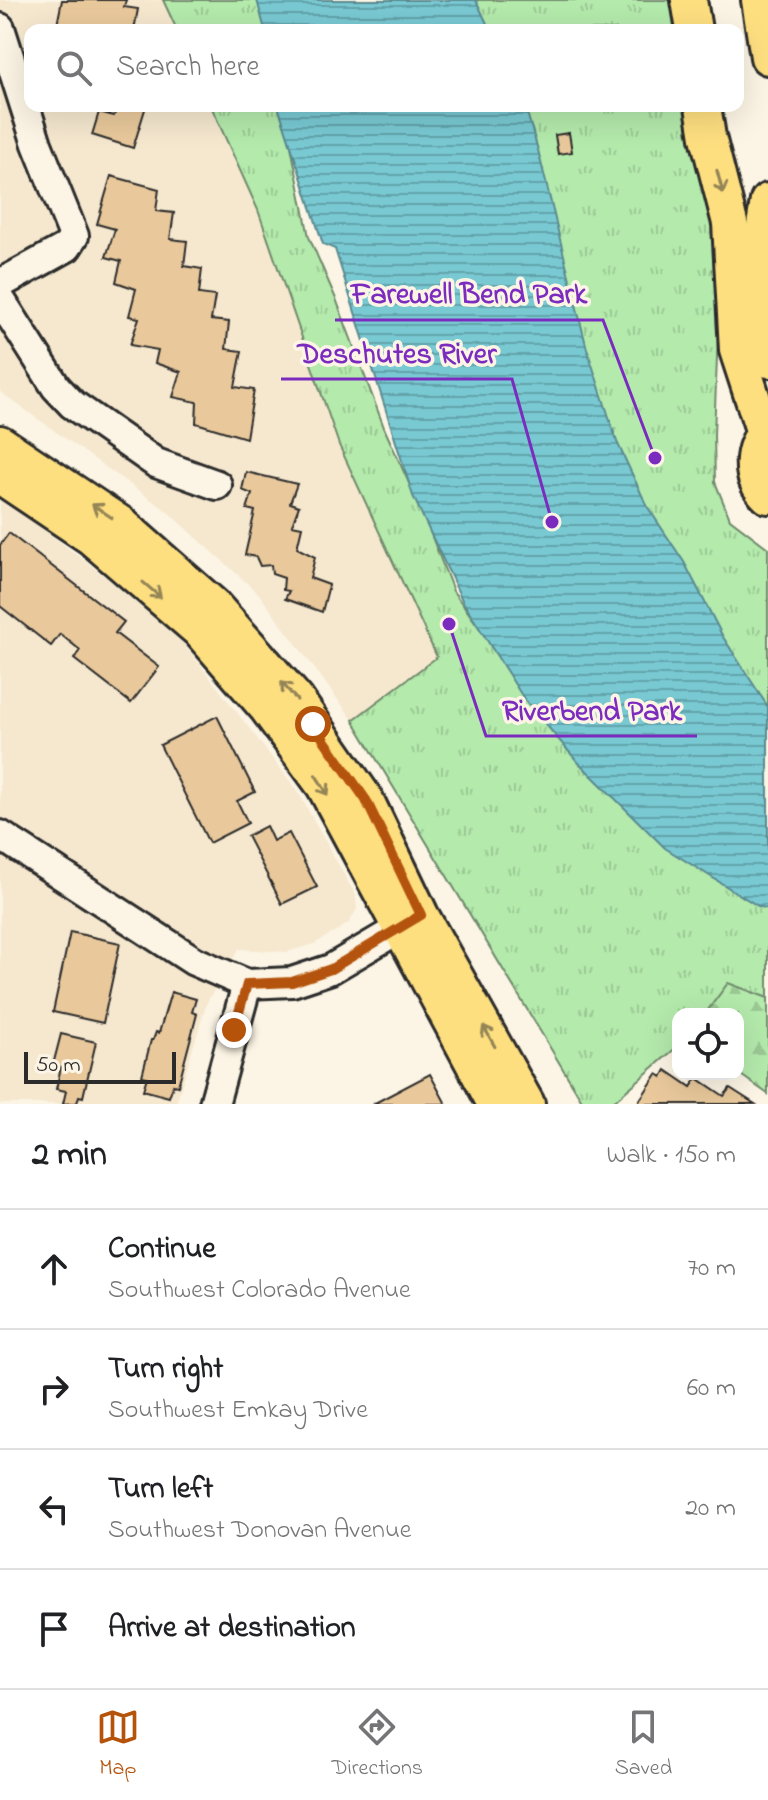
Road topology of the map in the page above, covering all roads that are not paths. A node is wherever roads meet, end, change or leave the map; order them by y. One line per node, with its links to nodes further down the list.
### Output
1 (689, 0): 3 (main road)
2 (759, 0): 5 (main road)
3 (693, 24)
4 (0, 28): 6 (street)
5 (768, 57)
6 (24, 103)
7 (27, 112): 10 (street)
8 (704, 112): 13 (main road, one-way to 13)
9 (768, 201): 12 (main road)
10 (0, 284)
11 (0, 299): 16 (street)
12 (768, 360)
13 (766, 431): 17 (main road)
14 (0, 443): 19 (main road, one-way to 14)
15 (0, 476): 19 (main road, one-way to 19)
16 (217, 485)
17 (768, 496)
18 (0, 835): 20 (street)
19 (410, 922): 20 (street); 22 (main road); 23 (main road, one-way to 19)
20 (247, 984): 21 (street)
21 (214, 1104)
22 (495, 1104)
23 (527, 1104)

